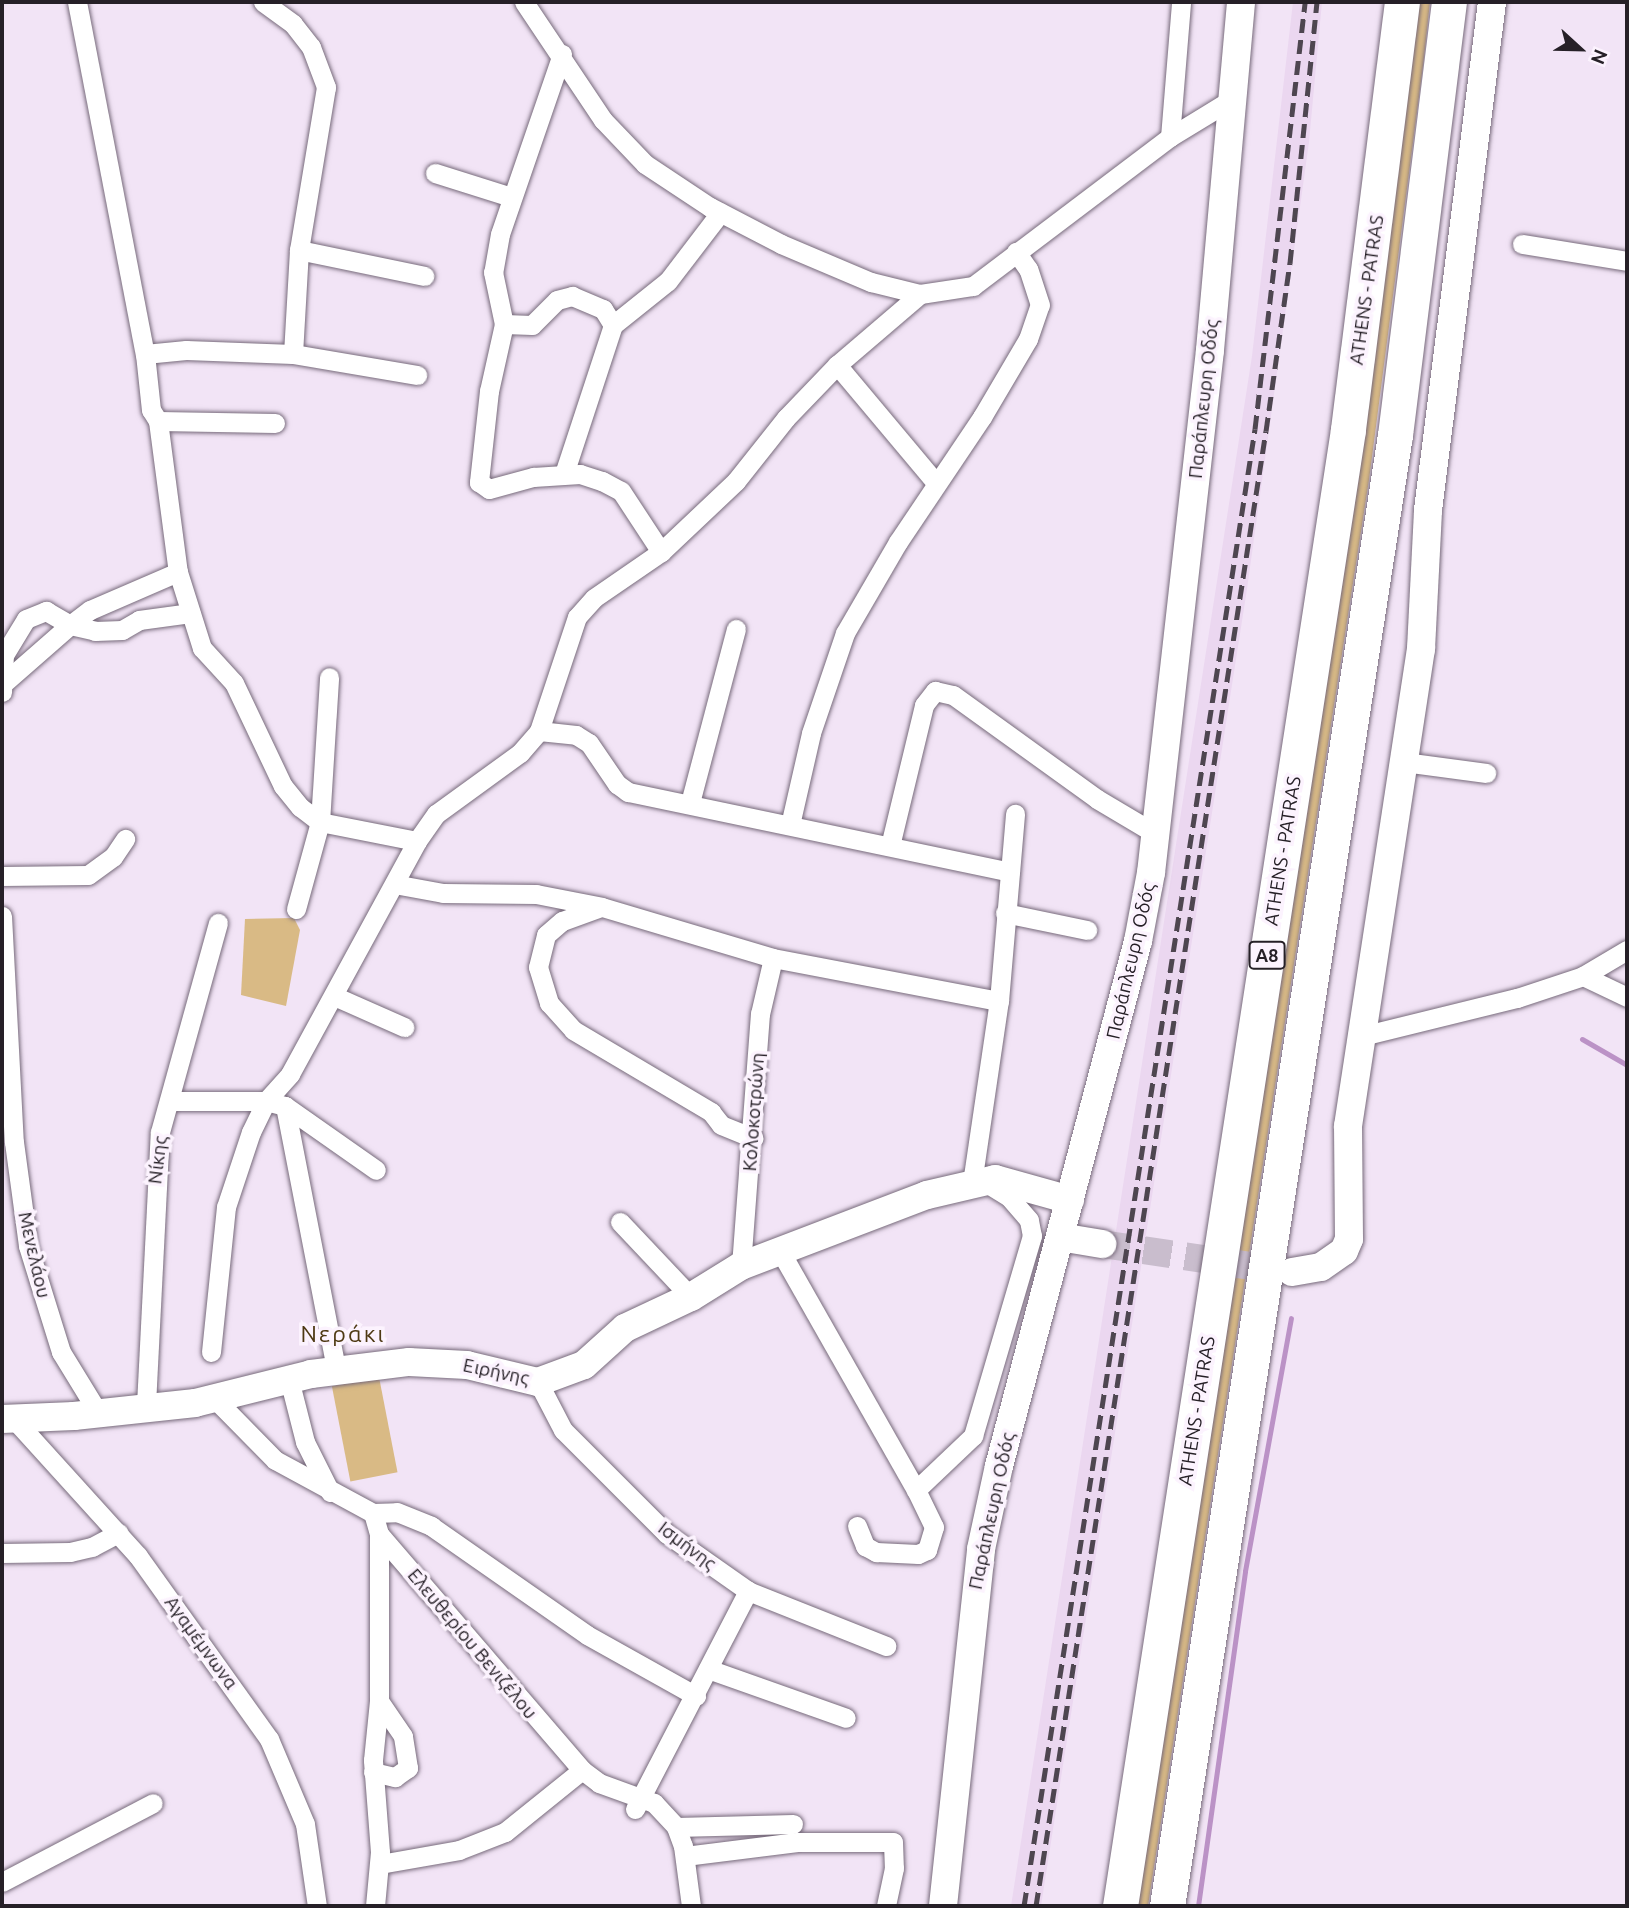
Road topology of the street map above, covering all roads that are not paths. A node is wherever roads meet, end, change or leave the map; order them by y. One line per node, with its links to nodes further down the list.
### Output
1 (78, 2): 23 (street)
2 (263, 2): 16 (street)
3 (524, 2): 9 (street)
4 (1181, 2): 11 (street)
5 (1241, 2): 10 (street, Παράπλευρη Οδός)
6 (1402, 2): 114 (highway, ATHENS - PATRAS / Α8)
7 (1449, 2): 115 (highway, Α8)
8 (1492, 2): 39 (street)
9 (562, 54): 13 (street); 14 (street)
10 (1234, 98): 11 (street); 45 (street, Παράπλευρη Οδός)
11 (1170, 137): 17 (street)
12 (435, 173): 13 (street)
13 (512, 197): 21 (street)
14 (720, 213): 20 (street); 22 (street)
15 (1522, 244): 18 (street)
16 (299, 250): 19 (street); 24 (street)
17 (1016, 252): 20 (street); 30 (street)
18 (1627, 261)
19 (424, 275)
20 (920, 294): 25 (street)
21 (504, 324): 22 (street); 29 (street)
22 (613, 324): 29 (street)
23 (145, 354): 24 (street); 27 (street)
24 (293, 355): 26 (street)
25 (837, 365): 30 (street); 31 (street)
26 (417, 375)
27 (158, 421): 28 (street); 32 (street)
28 (275, 424)
29 (564, 474): 31 (street)
30 (936, 483): 44 (street)
31 (661, 552): 38 (street)
32 (178, 572): 33 (street); 34 (street)
33 (191, 613): 34 (street); 43 (street)
34 (69, 625): 37 (street); 37 (street)
35 (736, 629): 41 (street)
36 (329, 677): 43 (street)
37 (4, 687)
38 (539, 730): 41 (street); 47 (street)
39 (1404, 762): 40 (street); 65 (street)
40 (1486, 774)
41 (690, 803): 44 (street)
42 (1015, 814): 49 (street)
43 (320, 822): 47 (street); 53 (street)
44 (790, 825): 48 (street)
45 (1156, 834): 48 (street); 71 (street, Παράπλευρη Οδός)
46 (125, 839): 50 (street)
47 (417, 841): 51 (street)
48 (890, 846): 49 (street)
49 (1010, 872): 54 (street)
50 (2, 876)
51 (394, 884): 52 (street); 61 (street)
52 (602, 907): 59 (street); 68 (street)
53 (296, 909)
54 (1005, 913): 57 (street); 63 (street)
55 (2, 916): 85 (street, Μενελάου)
56 (218, 923): 66 (street, Νίκης)
57 (1087, 930)
58 (1627, 950): 60 (street)
59 (773, 958): 63 (street); 68 (street, Κολοκοτρώνη)
60 (1584, 976): 62 (street); 65 (street)
61 (334, 996): 64 (street); 67 (street)
62 (1627, 997)
63 (999, 1001): 70 (street)
64 (404, 1027)
65 (1362, 1036): 77 (street)
66 (171, 1101): 67 (street); 84 (street, Νίκης)
67 (276, 1104): 69 (street); 79 (street); 80 (street)
68 (753, 1138): 76 (street, Κολοκοτρώνη)
69 (376, 1170)
70 (977, 1182): 71 (street, Ειρήνης); 75 (street, Ειρήνης); 87 (street)
71 (1070, 1200): 73 (street, Παράπλευρη Οδός)
72 (620, 1222): 78 (street)
73 (1060, 1237): 74 (street); 113 (street, Παράπλευρη Οδός)
74 (1102, 1244)
75 (779, 1249): 76 (street, Ειρήνης); 87 (street)
76 (741, 1266): 78 (street, Ειρήνης)
77 (1292, 1272)
78 (691, 1297): 82 (street, Ειρήνης)
79 (211, 1352)
80 (336, 1369): 81 (street, Ειρήνης); 82 (street, Ειρήνης)
81 (289, 1379): 83 (street, Ειρήνης); 88 (street)
82 (538, 1382): 94 (street, Ισμήνης)
83 (216, 1399): 84 (street, Ειρήνης); 88 (street)
84 (146, 1405): 85 (street, Ειρήνης)
85 (99, 1414): 86 (street, Ειρήνης)
86 (7, 1419): 91 (street, Αγαμέμνωνα)
87 (916, 1490): 90 (street)
88 (330, 1493): 89 (street)
89 (373, 1513): 92 (street, Ελευθερίου Βενιζέλου); 97 (street)
90 (857, 1526)
91 (118, 1533): 93 (street); 109 (street, Αγαμέμνωνα)
92 (379, 1534): 98 (street); 100 (street, Ελευθερίου Βενιζέλου)
93 (2, 1553)
94 (748, 1591): 95 (street, Ισμήνης); 96 (street)
95 (886, 1646)
96 (708, 1669): 97 (street); 99 (street)
97 (696, 1696): 103 (street)
98 (379, 1702): 101 (street); 101 (street)
99 (846, 1718)
100 (582, 1770): 103 (street, Ελευθερίου Βενιζέλου); 107 (street)
101 (373, 1772): 107 (street)
102 (153, 1803): 108 (street)
103 (638, 1805): 105 (street, Ελευθερίου Βενιζέλου)
104 (793, 1824): 105 (street)
105 (676, 1827): 106 (street, Ελευθερίου Βενιζέλου)
106 (685, 1856): 111 (street, Ελευθερίου Βενιζέλου); 112 (street)
107 (380, 1864): 110 (street)
108 (2, 1882)
109 (317, 1906)
110 (375, 1906)
111 (691, 1906)
112 (886, 1906)
113 (943, 1906)
114 (1120, 1906)
115 (1167, 1906)

